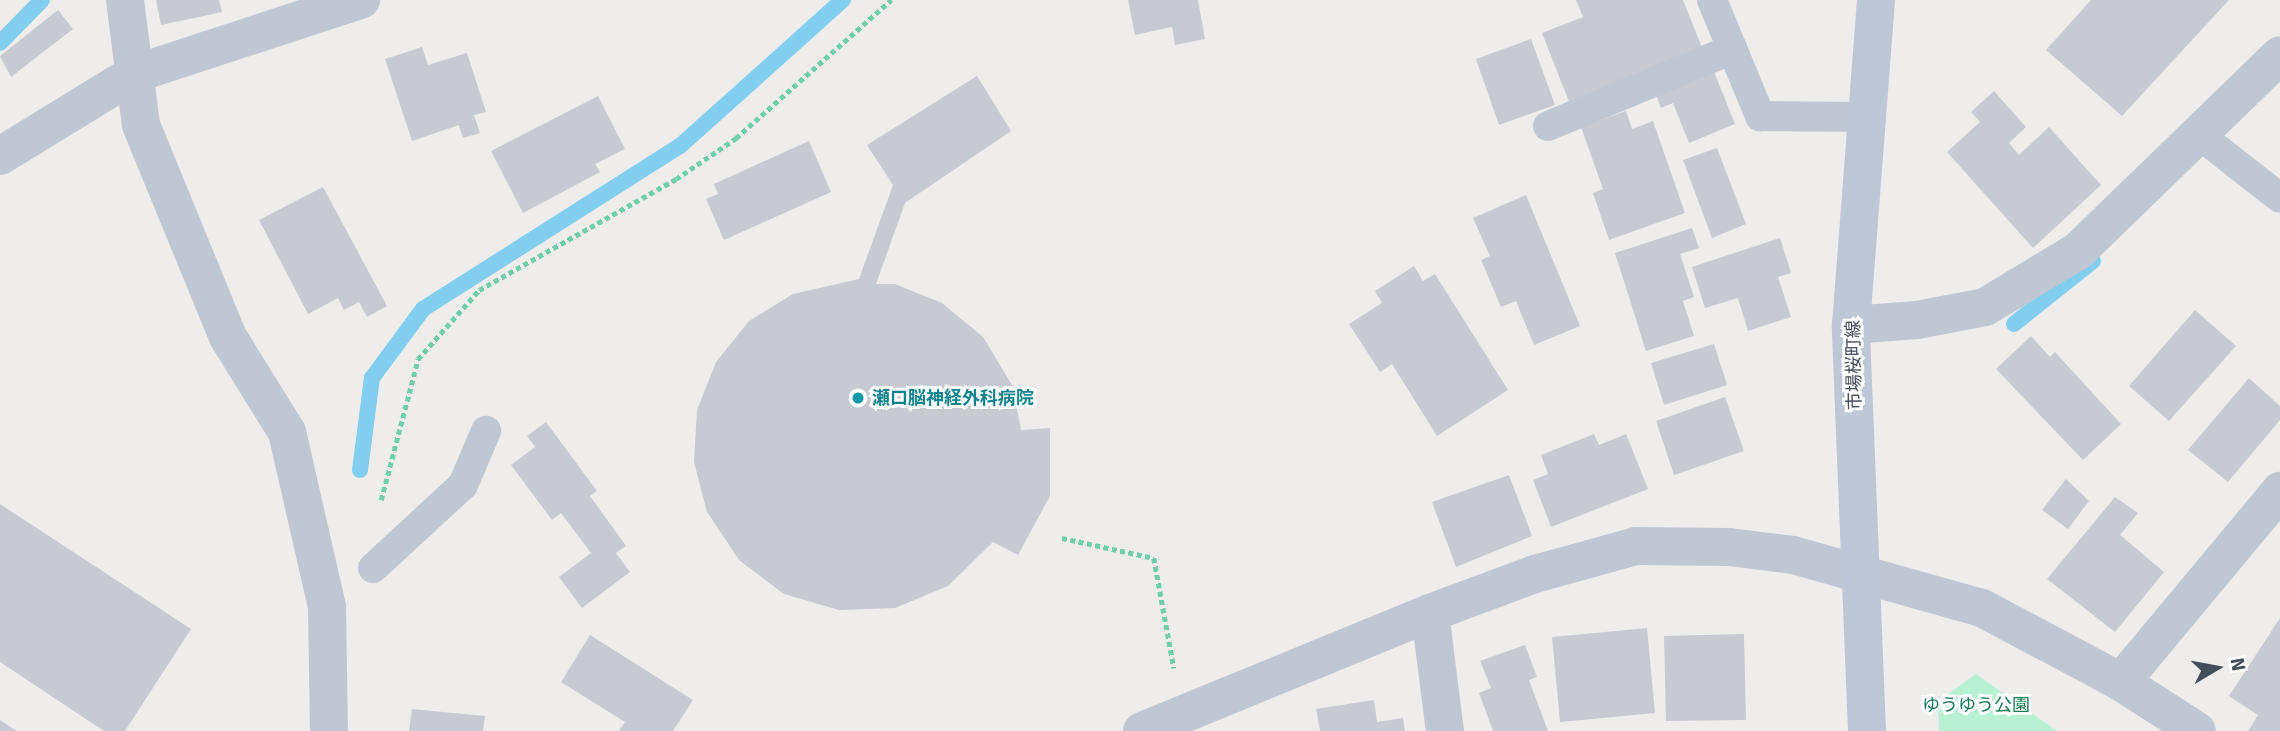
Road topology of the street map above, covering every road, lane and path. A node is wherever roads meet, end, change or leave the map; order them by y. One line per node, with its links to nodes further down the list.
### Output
1 (125, 0): 8 (street)
2 (360, 0): 8 (street)
3 (891, 0): 13 (path)
4 (1712, 0): 6 (lane)
5 (1876, 0): 9 (main road, 市場桜町線)
6 (1733, 49): 9 (lane); 10 (lane)
7 (2280, 55): 11 (street)
8 (134, 74): 12 (street); 24 (street)
9 (1864, 117): 15 (main road, 市場桜町線)
10 (1548, 126)
11 (2197, 133): 14 (lane); 15 (street)
12 (0, 156)
13 (676, 179)
14 (2280, 198)
15 (1852, 324): 20 (main road, 市場桜町線)
16 (486, 431): 19 (lane)
17 (2280, 491): 23 (street)
18 (1062, 538): 22 (path)
19 (373, 568)
20 (1861, 572): 21 (street); 23 (street); 27 (main road, 市場桜町線)
21 (1430, 613): 25 (street); 26 (street)
22 (1175, 673)
23 (2121, 682): 28 (street)
24 (329, 731)
25 (1142, 731)
26 (1445, 731)
27 (1867, 731)
28 (2197, 731)

